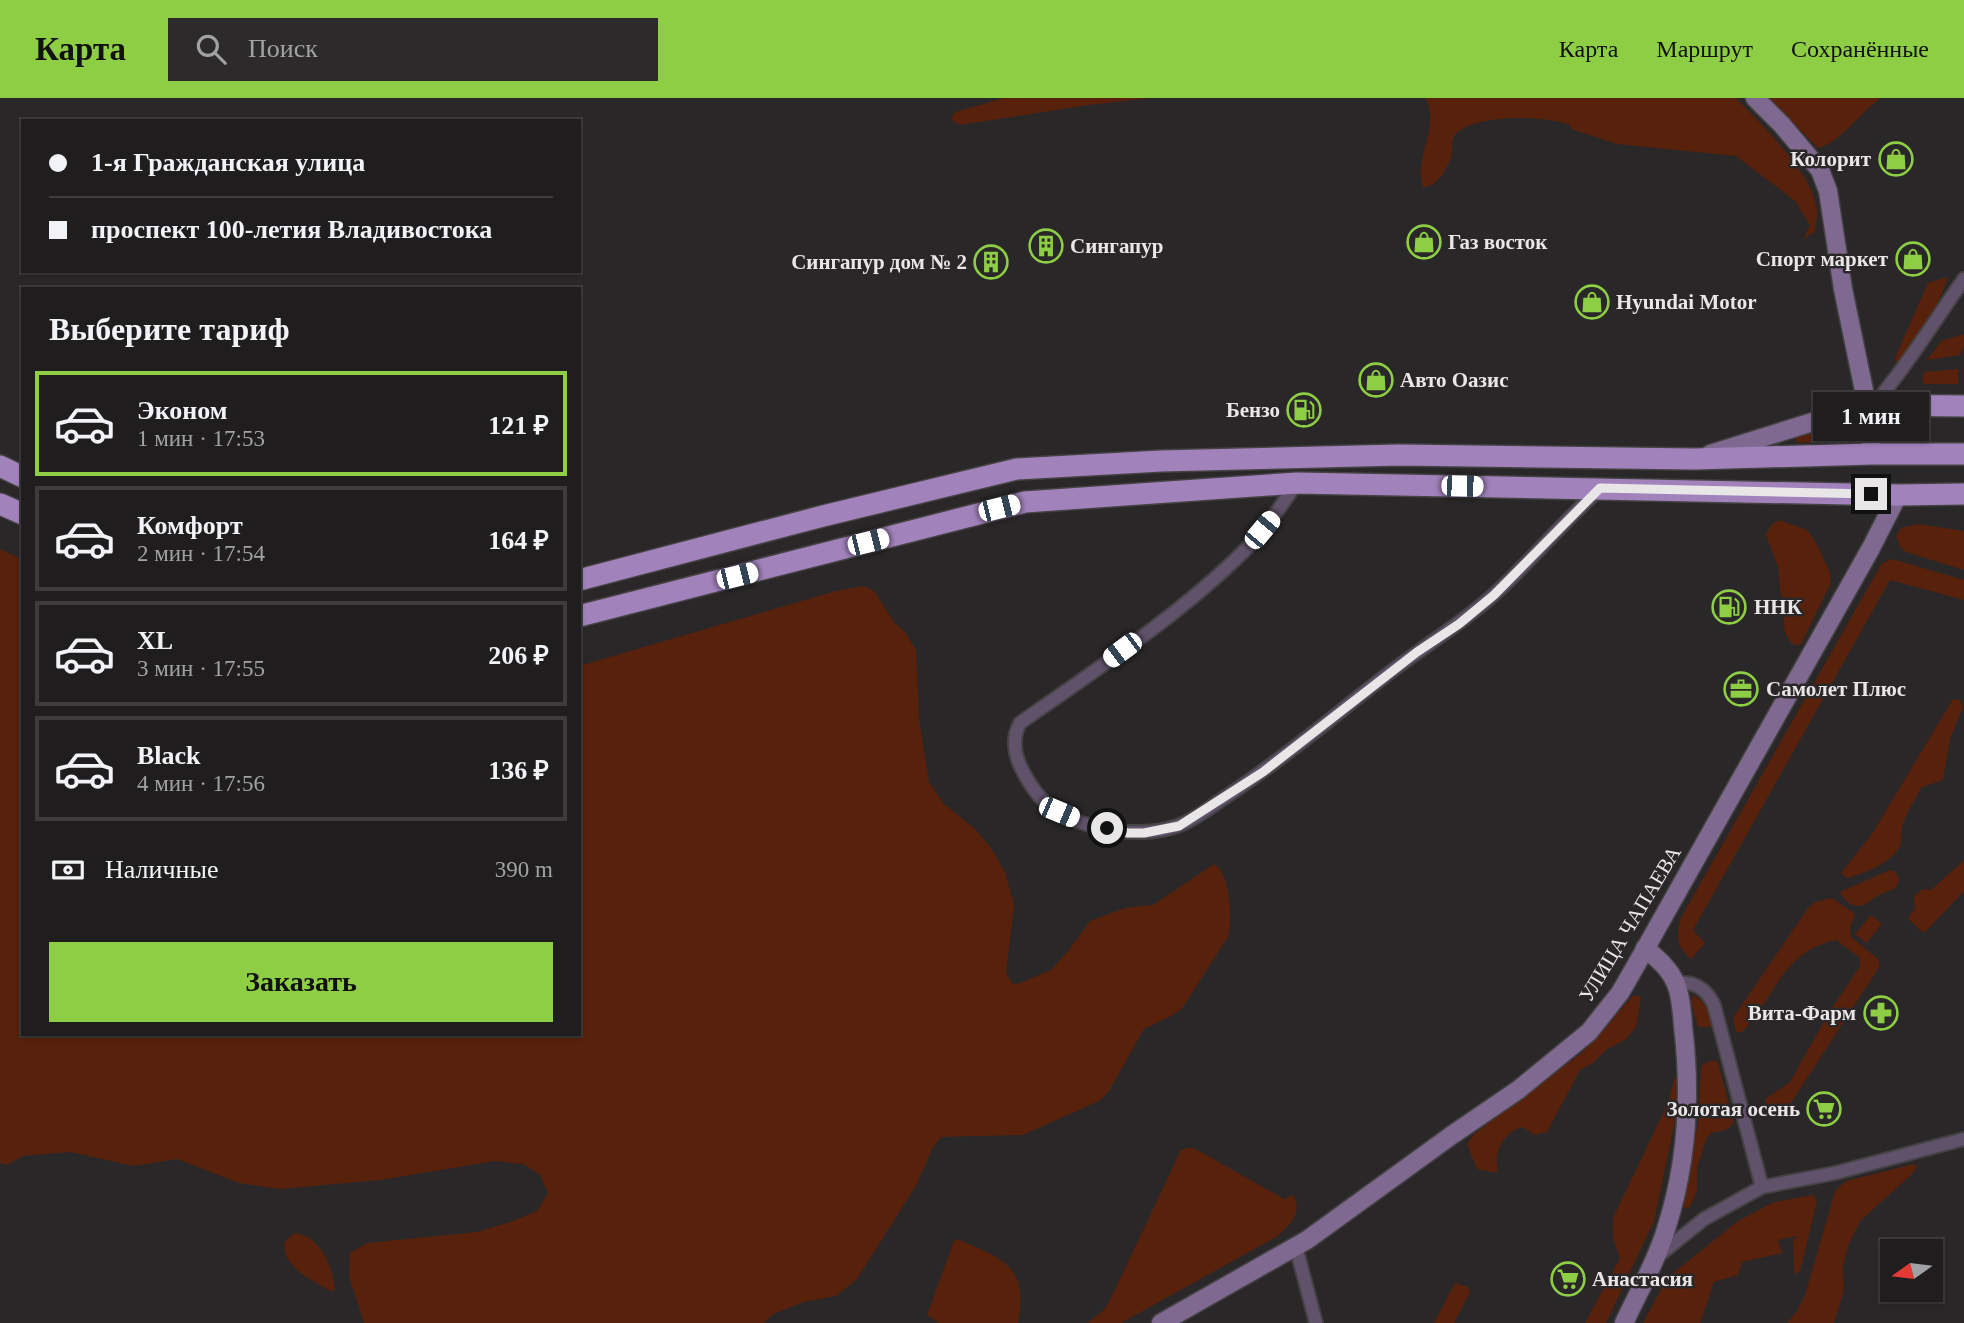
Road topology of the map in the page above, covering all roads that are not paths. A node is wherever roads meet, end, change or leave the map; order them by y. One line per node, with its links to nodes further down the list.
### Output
1 (1755, 98): 3 (main road)
2 (1964, 279): 3 (street)
3 (1867, 405): 4 (highway); 5 (main road); 7 (main road)
4 (1964, 406)
5 (1872, 454): 6 (highway); 7 (highway)
6 (1964, 454)
7 (1694, 459): 16 (highway)
8 (0, 466): 9 (highway)
9 (21, 476)
10 (1297, 483): 11 (highway); 11 (street); 17 (highway)
11 (1600, 488): 13 (highway)
12 (1964, 494): 13 (highway)
13 (1898, 495): 18 (main road, УЛИЦА ЧАПАЕВА)
14 (0, 503): 15 (highway)
15 (21, 513)
16 (581, 579)
17 (581, 615)
18 (1645, 948): 19 (main road); 22 (main road, УЛИЦА ЧАПАЕВА)
19 (1676, 984): 21 (street); 23 (main road)
20 (1964, 1139): 21 (street)
21 (1762, 1187): 23 (street)
22 (1296, 1247): 24 (main road, УЛИЦА ЧАПАЕВА); 25 (street)
23 (1655, 1258): 26 (main road)
24 (1161, 1323)
25 (1317, 1323)
26 (1624, 1323)

